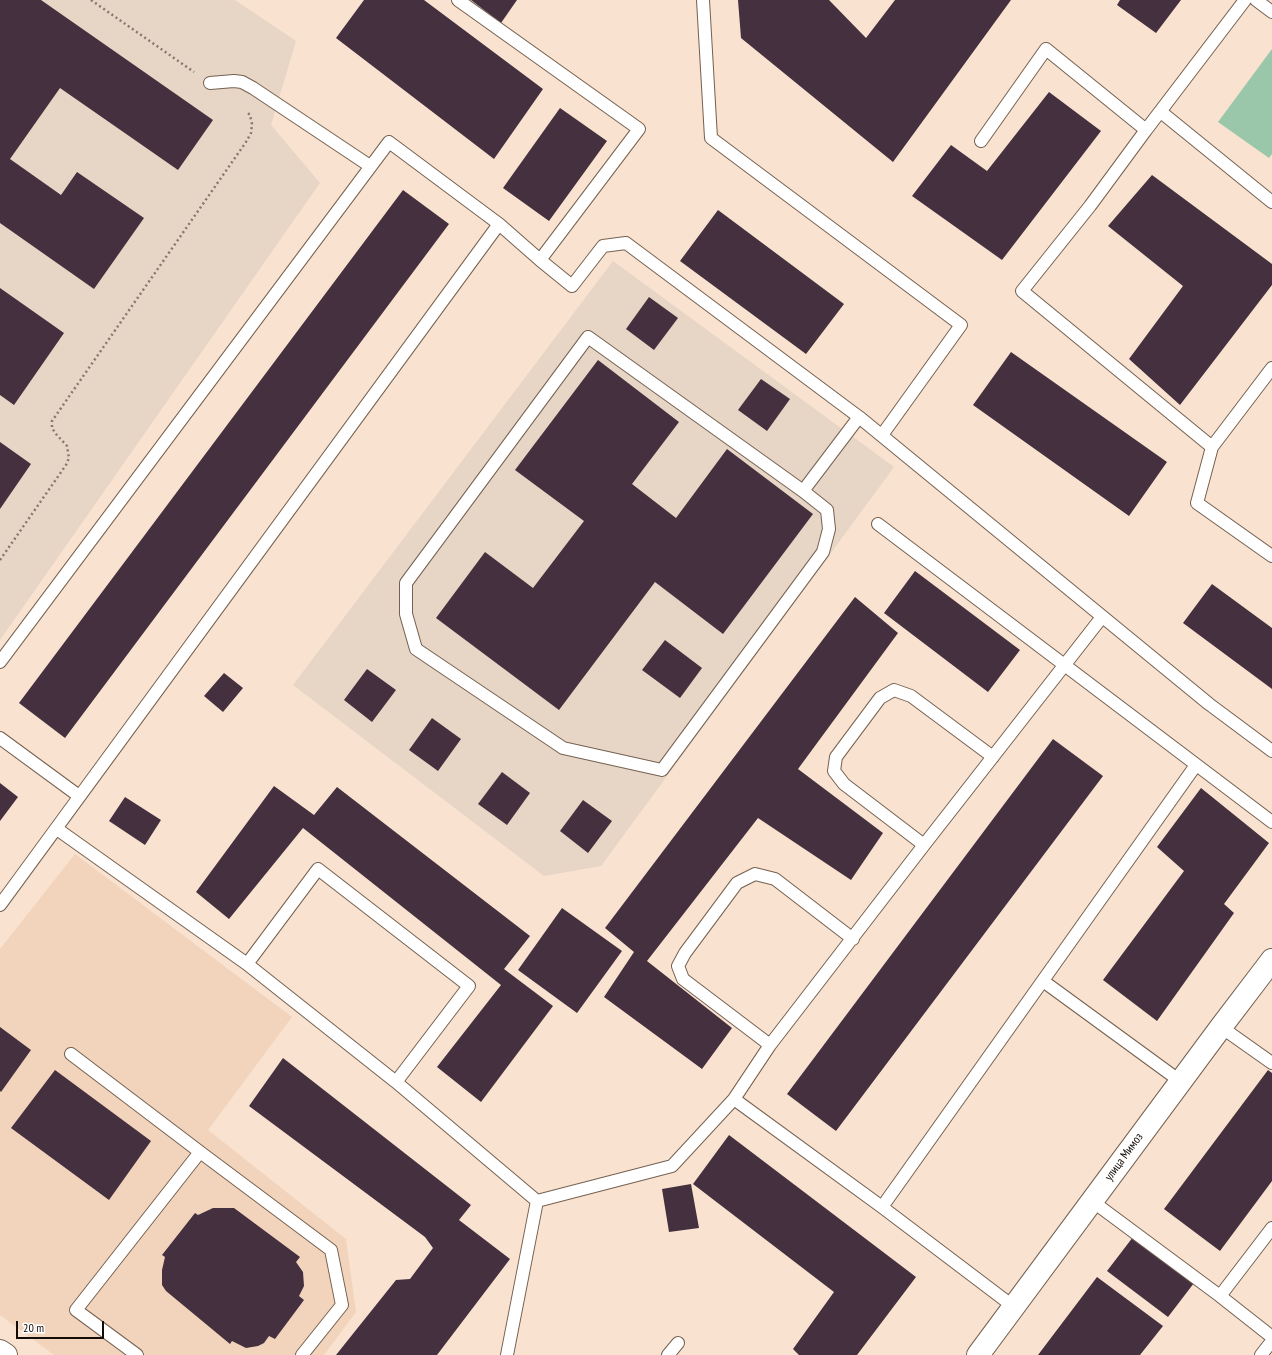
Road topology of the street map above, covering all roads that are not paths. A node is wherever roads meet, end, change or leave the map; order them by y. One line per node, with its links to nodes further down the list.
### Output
1 (458, 0): 13 (lane)
2 (703, 0): 16 (lane)
3 (1245, 0): 7 (lane)
4 (1256, 0): 5 (lane)
5 (1272, 12)
6 (210, 83): 10 (lane)
7 (1161, 112): 8 (lane); 11 (lane)
8 (1146, 130): 9 (lane); 17 (lane)
9 (981, 141)
10 (370, 166): 12 (lane); 22 (lane)
11 (1272, 202)
12 (499, 224): 13 (lane); 28 (lane)
13 (540, 260): 15 (lane)
14 (1272, 368): 17 (lane)
15 (859, 417): 16 (lane); 18 (lane)
16 (882, 435): 21 (lane)
17 (1212, 447): 20 (lane)
18 (803, 490): 18 (lane)
19 (878, 524): 23 (lane)
20 (1272, 556)
21 (1102, 617): 23 (lane); 25 (lane)
22 (0, 662)
23 (1065, 666): 26 (lane); 27 (lane)
24 (0, 738): 28 (lane)
25 (1272, 751)
26 (993, 757): 31 (lane); 31 (lane)
27 (1196, 765): 29 (lane); 36 (lane)
28 (79, 796): 30 (lane)
29 (1272, 822)
30 (57, 829): 32 (lane); 35 (lane)
31 (924, 845): 33 (lane)
32 (0, 904)
33 (853, 939): 38 (lane); 38 (lane)
34 (1272, 960): 37 (street, улица Мимоз)
35 (247, 964): 41 (lane); 41 (lane)
36 (1043, 981): 42 (lane); 47 (lane)
37 (1221, 1027): 40 (lane); 42 (street, улица Мимоз)
38 (770, 1045): 43 (lane)
39 (72, 1054): 44 (lane)
40 (1272, 1063)
41 (396, 1082): 45 (lane)
42 (1180, 1082): 46 (street, улица Мимоз)
43 (734, 1099): 45 (lane); 47 (lane)
44 (200, 1152): 56 (lane); 57 (lane)
45 (537, 1201): 58 (lane)
46 (1092, 1201): 49 (lane); 50 (street, улица Мимоз)
47 (882, 1207): 50 (lane)
48 (1272, 1228): 49 (lane)
49 (1220, 1296): 51 (lane)
50 (1014, 1307): 60 (street, улица Мимоз)
51 (1272, 1336)
52 (1272, 1341): 61 (lane)
53 (678, 1343): 59 (lane)
54 (0, 1351): 55 (street)
55 (6, 1355)
56 (137, 1355)
57 (302, 1355)
58 (507, 1355)
59 (668, 1355)
60 (978, 1355)
61 (1261, 1355)

